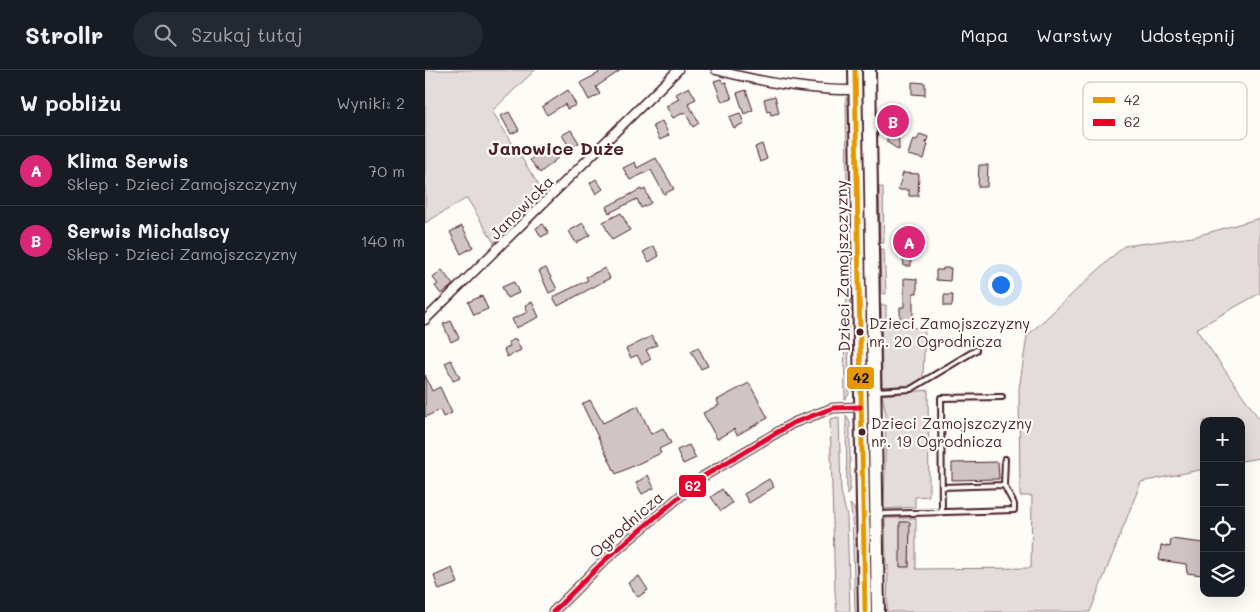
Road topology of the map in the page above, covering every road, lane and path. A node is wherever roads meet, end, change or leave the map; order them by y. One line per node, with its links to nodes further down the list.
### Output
1 (678, 70): 6 (street, Janowicka)
2 (716, 70): 5 (street)
3 (855, 70): 5 (main road, Dzieci Zamojszczyzny)
4 (869, 70): 8 (main road, Dzieci Zamojszczyzny)
5 (855, 90): 10 (main road, Dzieci Zamojszczyzny)
6 (425, 320)
7 (976, 350): 8 (lane)
8 (873, 391): 15 (main road, Dzieci Zamojszczyzny)
9 (1002, 396): 13 (lane)
10 (860, 407): 16 (street, Ogrodnicza); 17 (main road, Dzieci Zamojszczyzny)
11 (1005, 459): 12 (lane)
12 (1004, 485): 13 (lane); 14 (lane)
13 (942, 487): 14 (lane)
14 (942, 511): 15 (lane)
15 (875, 514): 18 (main road, Dzieci Zamojszczyzny)
16 (553, 612)
17 (865, 612)
18 (878, 612)

